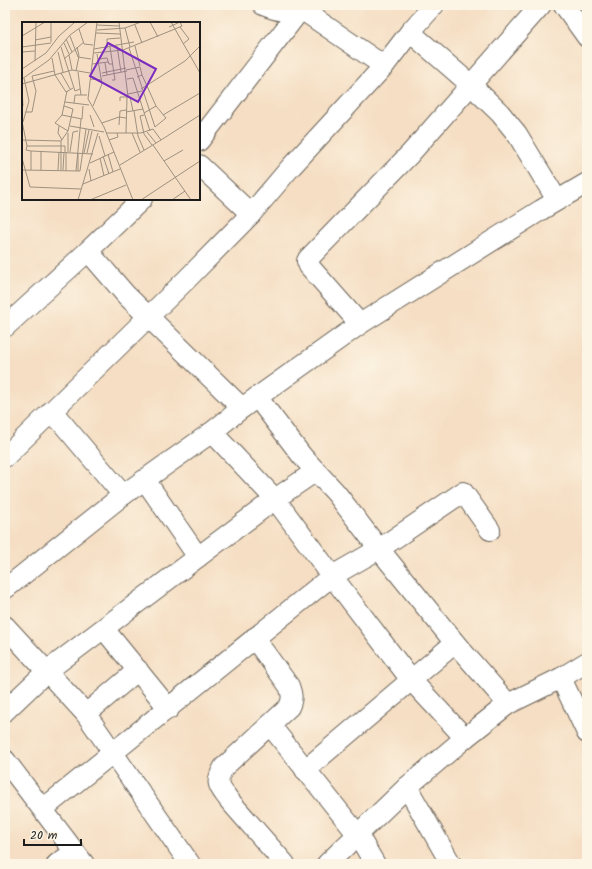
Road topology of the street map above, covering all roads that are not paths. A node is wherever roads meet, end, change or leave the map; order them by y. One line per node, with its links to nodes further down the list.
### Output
1 (263, 5): 5 (street)
2 (434, 5): 6 (street)
3 (541, 5): 9 (street)
4 (564, 5): 7 (street)
5 (302, 7): 8 (street); 10 (street)
6 (410, 32): 8 (street); 9 (street)
7 (587, 37)
8 (384, 66): 15 (street)
9 (471, 85): 14 (street); 18 (street)
10 (200, 140)
11 (200, 165): 15 (street)
12 (587, 183): 14 (street)
13 (141, 200): 16 (street)
14 (557, 200): 18 (street)
15 (251, 214): 17 (street)
16 (88, 252): 17 (street); 19 (street)
17 (149, 316): 20 (street); 21 (street)
18 (360, 324): 20 (street)
19 (5, 327)
20 (250, 403): 22 (street); 24 (street)
21 (52, 411): 23 (street); 26 (street)
22 (212, 432): 25 (street); 27 (street)
23 (5, 457)
24 (316, 471): 27 (street); 29 (street)
25 (145, 480): 26 (street); 30 (street)
26 (123, 495): 32 (street)
27 (275, 498): 30 (street); 31 (street)
28 (490, 530): 29 (street)
29 (379, 549): 31 (street); 36 (street)
30 (198, 557): 34 (street)
31 (332, 576): 35 (street); 41 (street)
32 (5, 589)
33 (5, 626): 39 (street)
34 (104, 629): 38 (street); 39 (street)
35 (254, 638): 43 (street); 46 (street)
36 (455, 643): 41 (street); 42 (street)
37 (587, 662): 40 (street)
38 (138, 670): 43 (street); 45 (street)
39 (47, 671): 44 (street); 45 (street)
40 (561, 678): 42 (street); 47 (street)
41 (411, 680): 48 (street); 51 (street)
42 (508, 704): 48 (street)
43 (169, 709): 49 (street)
44 (5, 711)
45 (86, 714): 49 (street)
46 (270, 725): 51 (street); 58 (street)
47 (587, 733)
48 (465, 738): 52 (street)
49 (114, 753): 53 (street); 57 (street)
50 (5, 760): 53 (street)
51 (305, 770): 54 (street)
52 (407, 787): 54 (street); 61 (street)
53 (43, 809): 55 (street)
54 (358, 835): 59 (street); 60 (street)
55 (80, 858): 56 (street)
56 (58, 864)
57 (190, 864)
58 (285, 864)
59 (327, 864)
60 (375, 864)
61 (451, 864)

